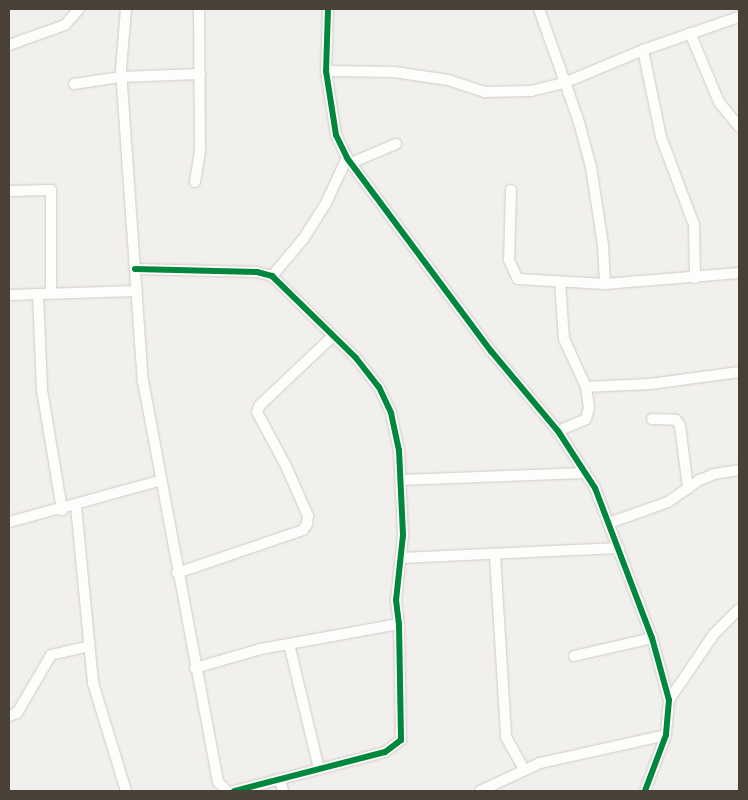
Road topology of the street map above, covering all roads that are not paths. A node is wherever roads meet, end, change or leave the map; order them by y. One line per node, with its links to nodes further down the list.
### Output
1 (79, 9): 8 (street)
2 (126, 9): 12 (street)
3 (200, 9): 11 (street)
4 (328, 9): 10 (street)
5 (538, 9): 13 (street)
6 (739, 17): 7 (street)
7 (690, 33): 9 (street); 15 (street)
8 (9, 45)
9 (643, 50): 13 (street); 24 (street)
10 (326, 71): 13 (street); 17 (street)
11 (200, 74): 12 (street); 18 (street)
12 (121, 77): 14 (street); 21 (street)
13 (564, 83): 26 (street)
14 (74, 84)
15 (739, 127)
16 (396, 144): 17 (street)
17 (349, 161): 23 (street); 35 (street)
18 (195, 182)
19 (511, 190): 25 (street)
20 (9, 191): 28 (street)
21 (135, 269): 23 (street); 27 (street)
22 (739, 273): 24 (street)
23 (272, 276): 31 (street)
24 (695, 278): 26 (street)
25 (560, 282): 26 (street); 33 (street)
26 (605, 284)
27 (136, 291): 28 (street); 39 (street)
28 (50, 293): 29 (street)
29 (38, 294): 30 (street); 42 (street)
30 (9, 295)
31 (333, 336): 38 (street); 48 (street)
32 (739, 372): 33 (street)
33 (586, 388): 35 (street)
34 (652, 419): 40 (street)
35 (558, 430): 37 (street)
36 (739, 470): 40 (street)
37 (585, 473): 38 (street); 44 (street)
38 (400, 480): 47 (street)
39 (159, 481): 41 (street); 48 (street)
40 (688, 488): 44 (street)
41 (76, 506): 42 (street); 53 (street)
42 (62, 510): 43 (street)
43 (9, 522)
44 (609, 522): 45 (street)
45 (619, 548): 46 (street); 51 (street)
46 (495, 555): 47 (street); 60 (street)
47 (400, 558): 50 (street)
48 (177, 573): 55 (street)
49 (739, 610): 56 (street)
50 (399, 624): 52 (street); 59 (street)
51 (652, 638): 54 (street); 56 (street)
52 (289, 644): 55 (street); 59 (street)
53 (89, 646): 57 (street); 63 (street)
54 (574, 656)
55 (195, 668): 62 (street)
56 (669, 700): 58 (street)
57 (9, 716)
58 (666, 735): 60 (street); 67 (street)
59 (319, 769): 61 (street)
60 (524, 770): 66 (street)
61 (280, 779): 64 (street); 65 (street)
62 (222, 790)
63 (126, 791)
64 (234, 791)
65 (283, 791)
66 (480, 791)
67 (645, 791)

